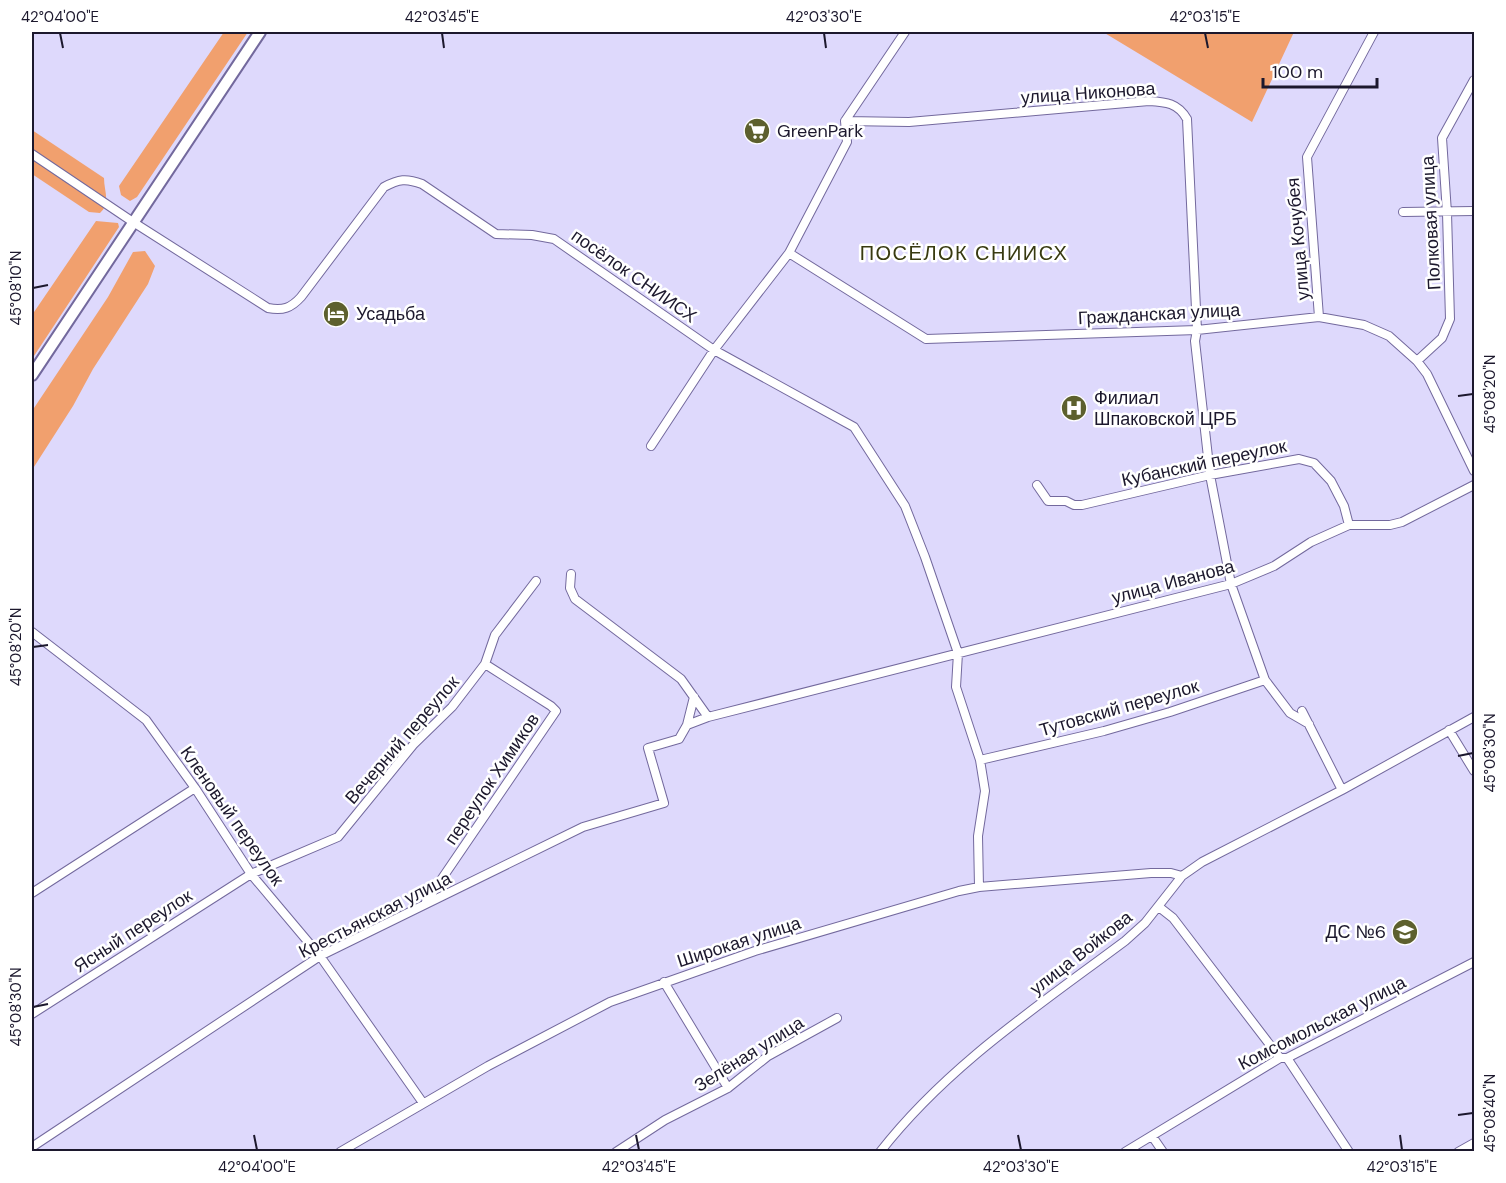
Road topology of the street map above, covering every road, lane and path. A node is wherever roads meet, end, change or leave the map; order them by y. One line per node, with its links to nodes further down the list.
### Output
1 (260, 32): 10 (street)
2 (905, 32): 5 (street)
3 (1374, 32): 12 (street, улица Кочубея)
4 (1474, 80): 9 (street, Полковая улица)
5 (845, 121): 11 (street); 13 (street, улица Никонова)
6 (32, 154): 10 (street)
7 (1403, 212): 9 (street)
8 (1474, 212): 9 (street)
9 (1447, 213): 15 (street, Полковая улица)
10 (133, 222): 14 (street, посёлок СНИИСХ); 16 (street)
11 (789, 253): 13 (street, Гражданская улица); 14 (street)
12 (1320, 317): 13 (street, Гражданская улица); 15 (street, Гражданская улица)
13 (1197, 330): 19 (street, улица Никонова)
14 (714, 350): 17 (street); 27 (street, посёлок СНИИСХ)
15 (1418, 361): 18 (street, Гражданская улица)
16 (32, 375)
17 (651, 446)
18 (1474, 471)
19 (1210, 475): 20 (street, Кубанский переулок); 22 (street, Кубанский переулок); 25 (street, улица Никонова)
20 (1037, 485)
21 (1474, 485): 22 (street, улица Иванова)
22 (1349, 525): 25 (street, улица Иванова)
23 (571, 574): 30 (street)
24 (536, 581): 28 (street, Вечерний переулок)
25 (1231, 584): 27 (street, улица Иванова); 29 (street, улица Никонова)
26 (32, 632): 39 (street, Кленовый переулок)
27 (958, 653): 32 (street, улица Иванова); 37 (street)
28 (485, 664): 42 (street, Вечерний переулок); 46 (street, переулок Химиков)
29 (1265, 680): 34 (street, улица Никонова); 37 (street, Тутовский переулок)
30 (694, 697): 32 (street); 35 (street)
31 (1302, 711): 34 (street)
32 (708, 717): 35 (street, улица Иванова)
33 (1474, 717): 36 (street, улица Войкова)
34 (1309, 724): 40 (street)
35 (687, 725): 41 (street, улица Иванова)
36 (1449, 730): 38 (street); 40 (street, улица Войкова)
37 (980, 760): 44 (street)
38 (1474, 771)
39 (195, 788): 42 (street, Кленовый переулок); 45 (street)
40 (1342, 790): 43 (street, улица Войкова)
41 (659, 804): 46 (street, Крестьянская улица)
42 (251, 874): 48 (street, Кленовый переулок); 51 (street, Ясный переулок)
43 (1182, 876): 44 (street, Широкая улица); 47 (street, улица Войкова)
44 (979, 887): 50 (street, Широкая улица)
45 (32, 893)
46 (425, 904): 48 (street, Крестьянская улица)
47 (1159, 906): 53 (street); 61 (street, улица Войкова)
48 (320, 956): 55 (street, Кленовый переулок); 58 (street, Крестьянская улица)
49 (1474, 962): 53 (street, Комсомольская улица)
50 (664, 982): 54 (street); 55 (street, Широкая улица)
51 (32, 1014)
52 (837, 1018): 54 (street, Зелёная улица)
53 (1284, 1058): 56 (street, Комсомольская улица); 64 (street)
54 (728, 1088): 60 (street, Зелёная улица)
55 (423, 1103): 59 (street, Широкая улица)
56 (1152, 1136): 62 (street, Комсомольская улица); 63 (street)
57 (1474, 1143): 65 (street)
58 (32, 1147)
59 (340, 1152)
60 (616, 1152)
61 (880, 1152)
62 (1125, 1152)
63 (1162, 1152)
64 (1349, 1152)
65 (1458, 1152)

